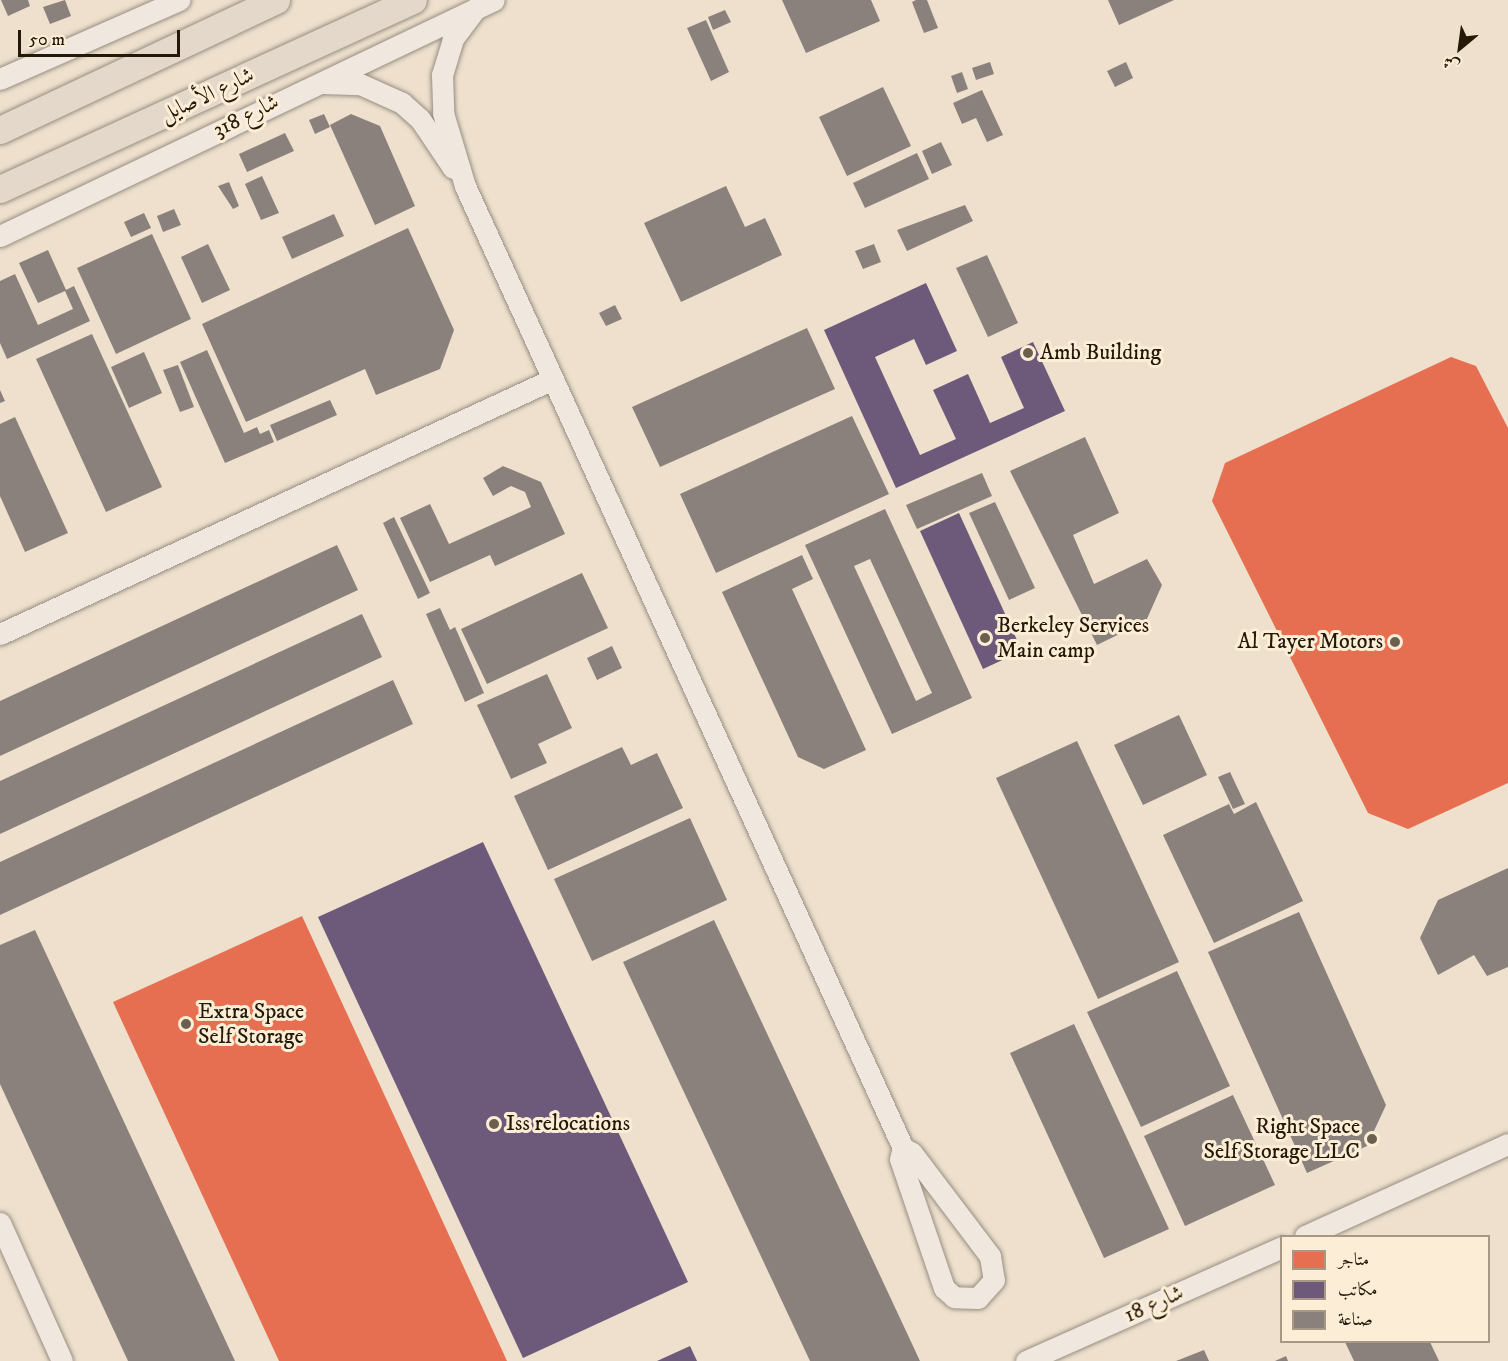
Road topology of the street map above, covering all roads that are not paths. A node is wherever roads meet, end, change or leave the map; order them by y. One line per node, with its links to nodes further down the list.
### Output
1 (179, 0): 5 (street)
2 (276, 0): 7 (main road)
3 (413, 0): 9 (main road, شارع الأصايل)
4 (485, 4): 6 (street, شارع 318); 8 (street)
5 (0, 79)
6 (313, 84): 8 (street); 10 (street, شارع 318)
7 (0, 130)
8 (465, 186): 11 (street)
9 (0, 189)
10 (0, 236)
11 (553, 380): 12 (street); 14 (street)
12 (0, 634)
13 (1508, 1144): 16 (street)
14 (903, 1148): 14 (street)
15 (0, 1223): 18 (street)
16 (1307, 1235)
17 (1280, 1247): 19 (street, شارع 18)
18 (62, 1361)
19 (1026, 1361)

